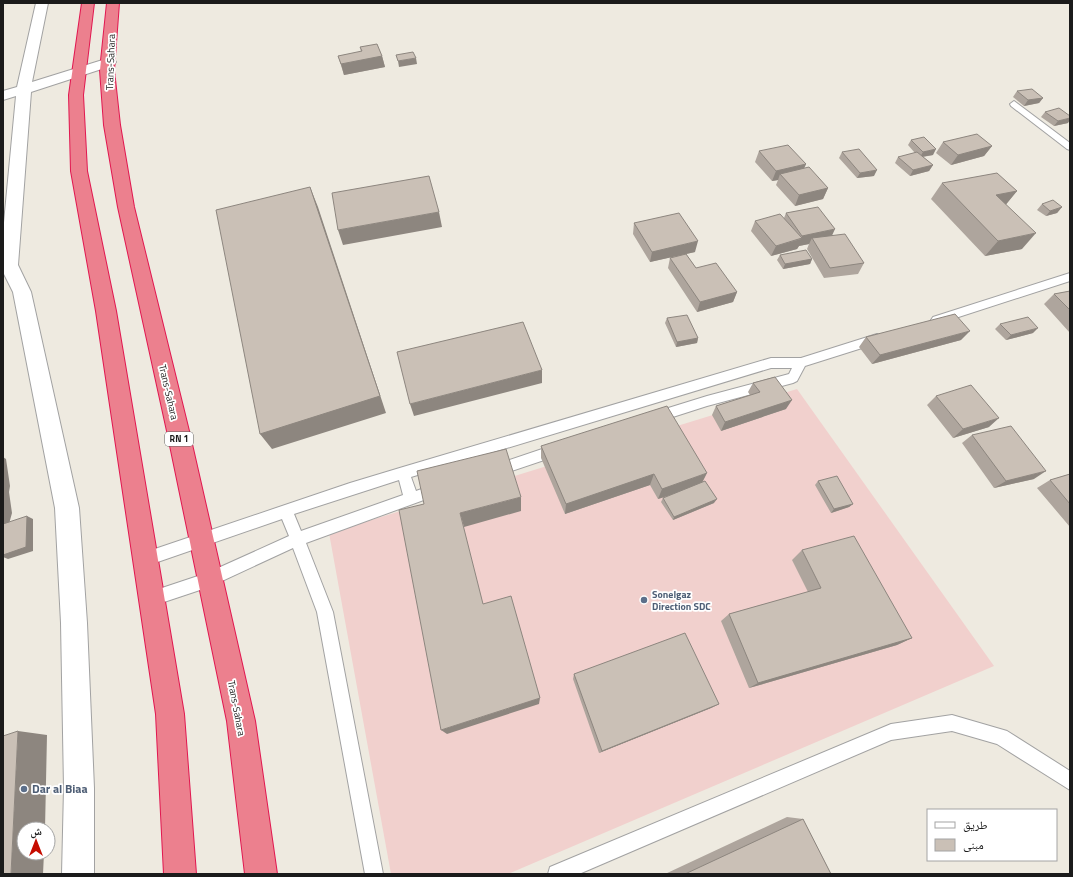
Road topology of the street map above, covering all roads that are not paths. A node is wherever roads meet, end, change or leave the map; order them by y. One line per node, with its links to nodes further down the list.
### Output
1 (42, 3): 6 (street)
2 (88, 3): 5 (highway)
3 (113, 3): 4 (highway, Trans-Sahara / RN 1)
4 (108, 66): 5 (street); 24 (highway, Trans-Sahara / RN 1)
5 (78, 75): 6 (street); 26 (highway)
6 (24, 94): 7 (street); 9 (street); 30 (street)
7 (3, 96)
8 (1014, 104): 10 (lane)
9 (3, 107)
10 (1070, 147)
11 (1070, 278): 12 (lane)
12 (928, 322)
13 (891, 334): 14 (lane)
14 (801, 363): 15 (lane); 16 (lane)
15 (672, 393): 16 (lane); 19 (lane)
16 (685, 408): 17 (lane)
17 (640, 423)
18 (566, 447): 20 (lane)
19 (403, 473): 22 (lane); 23 (lane)
20 (485, 474)
21 (448, 486): 22 (lane)
22 (411, 498): 25 (lane)
23 (286, 510): 24 (lane); 25 (lane)
24 (200, 540): 26 (lane); 27 (highway, Trans-Sahara / RN 1)
25 (296, 540): 27 (lane); 33 (lane)
26 (146, 559): 28 (highway)
27 (210, 580): 28 (lane); 32 (highway, Trans-Sahara / RN 1)
28 (152, 598): 31 (highway)
29 (1070, 781): 34 (lane)
30 (78, 874)
31 (180, 874)
32 (261, 874)
33 (374, 874)
34 (557, 874)

